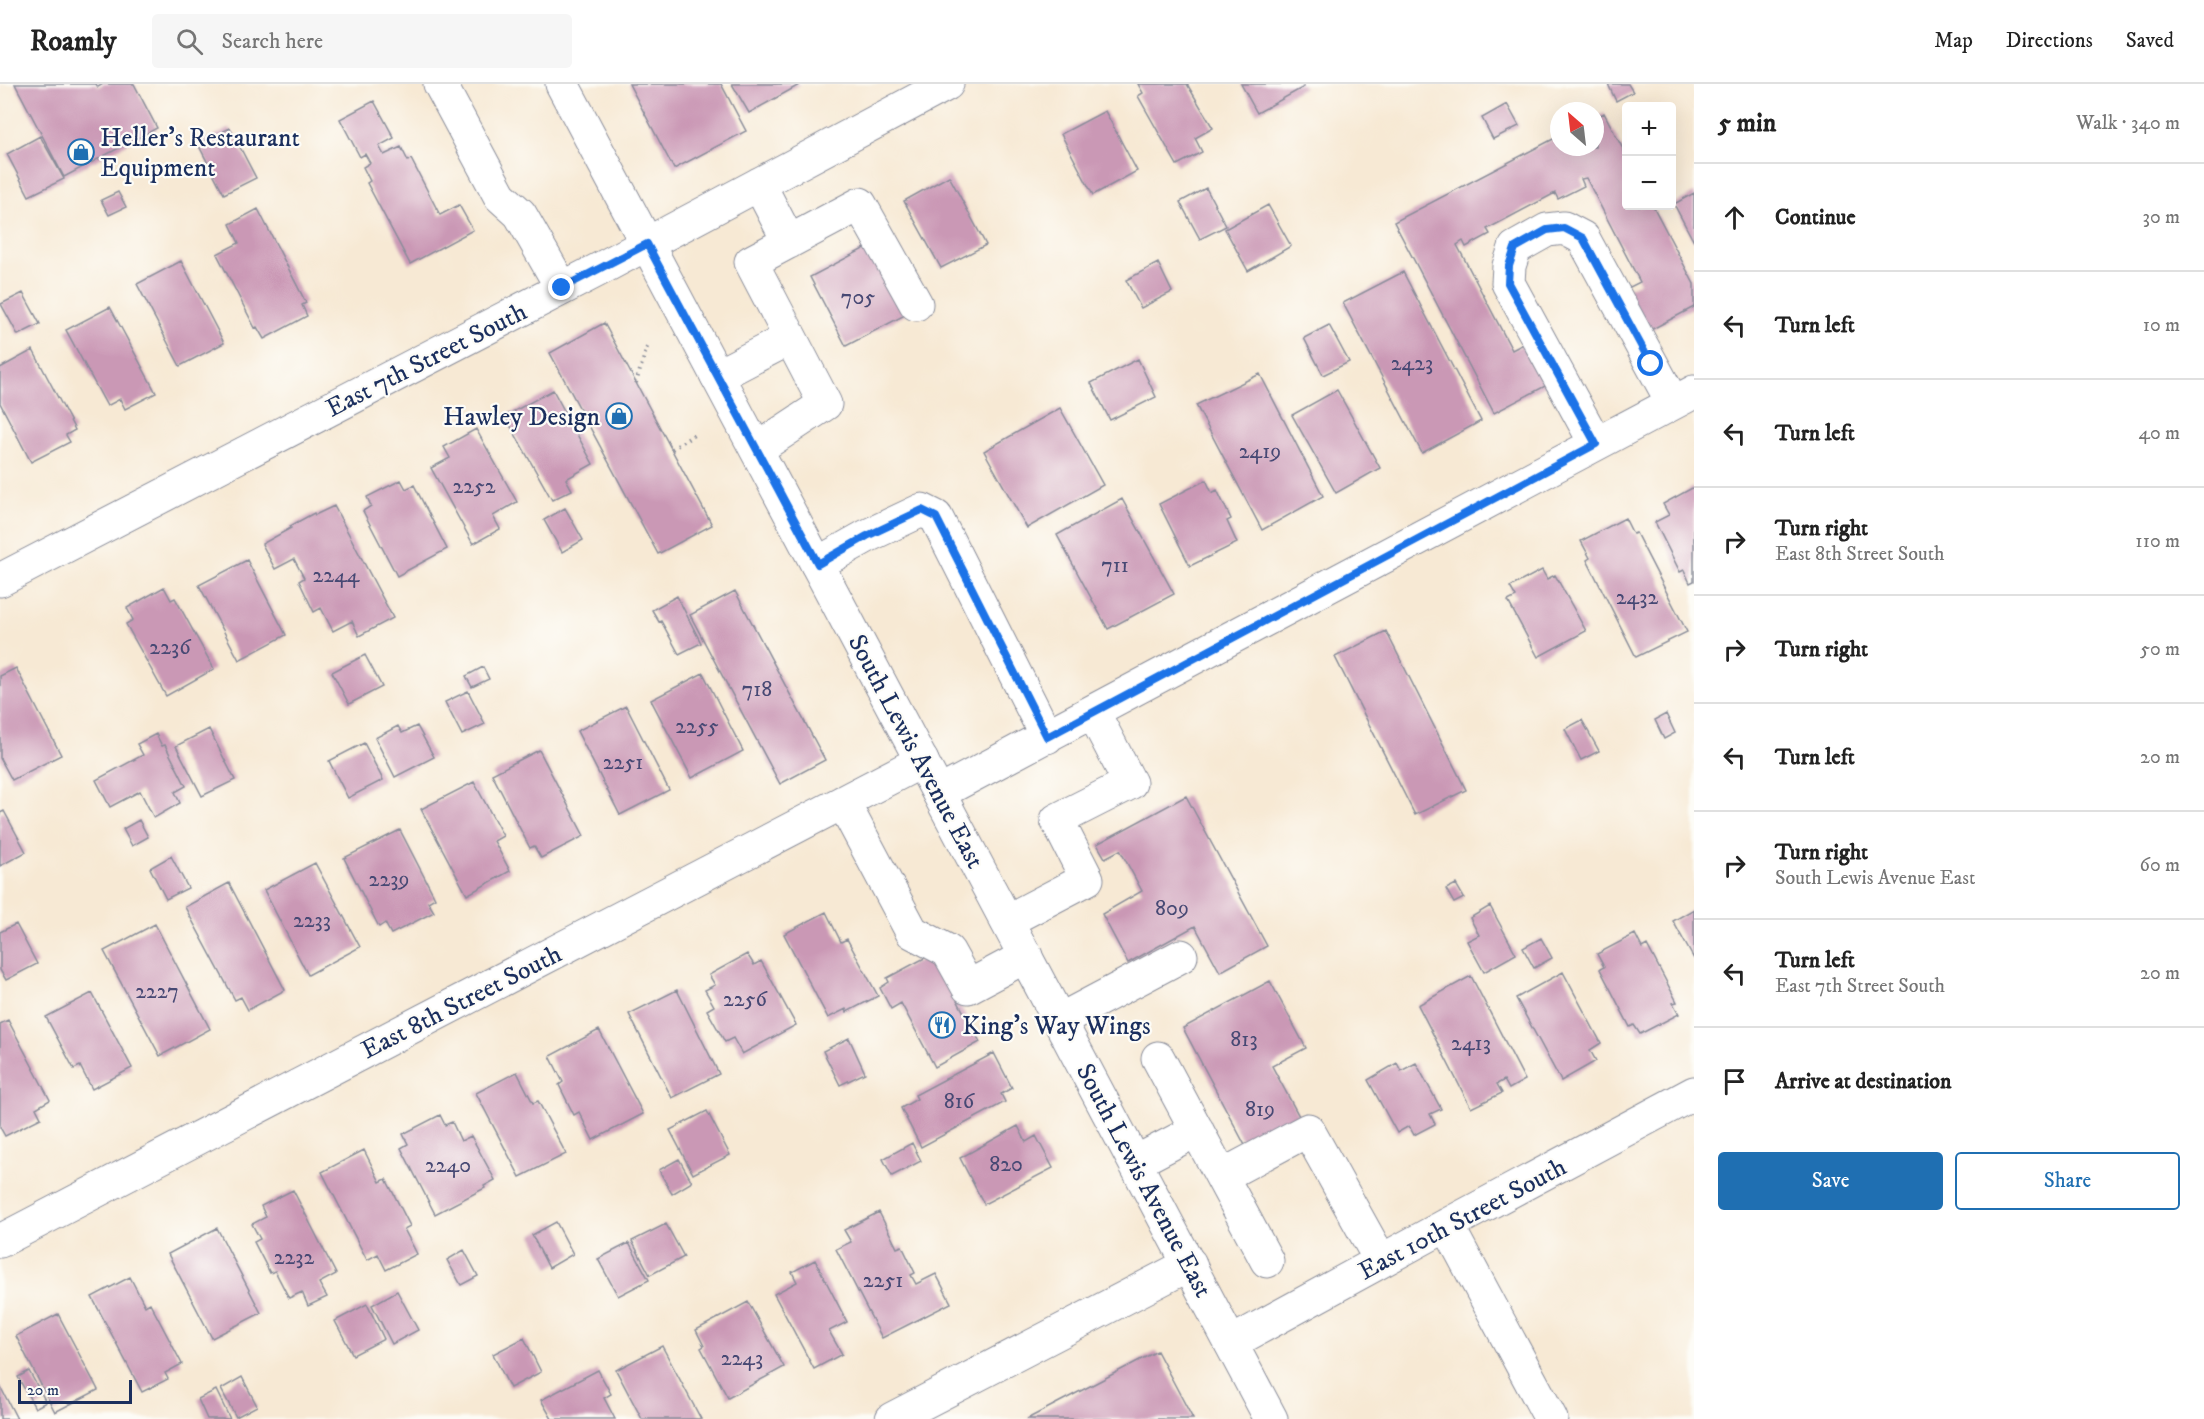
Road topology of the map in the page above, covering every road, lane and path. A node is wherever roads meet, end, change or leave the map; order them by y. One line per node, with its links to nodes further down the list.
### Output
1 (440, 84): 7 (street)
2 (562, 84): 6 (street, South Lewis Avenue East)
3 (947, 84): 4 (street, East 7th Street South)
4 (759, 184): 5 (street); 6 (street, East 7th Street South)
5 (789, 242): 8 (street); 9 (street)
6 (647, 244): 7 (street, East 7th Street South); 11 (street, South Lewis Avenue East)
7 (562, 288): 19 (street, East 7th Street South)
8 (916, 304)
9 (790, 338): 11 (street); 17 (street)
10 (648, 344): 12 (path)
11 (717, 375): 17 (street, South Lewis Avenue East)
12 (636, 383)
13 (1683, 398): 15 (street); 15 (street)
14 (698, 433): 16 (path)
15 (1596, 444): 20 (street)
16 (672, 449)
17 (756, 449): 18 (street, South Lewis Avenue East)
18 (818, 564): 21 (street); 22 (street, South Lewis Avenue East)
19 (0, 580)
20 (1093, 712): 21 (street); 25 (street)
21 (1047, 737): 23 (street)
22 (922, 761): 23 (street, South Lewis Avenue East); 24 (street, East 8th Street South)
23 (939, 793): 25 (street, South Lewis Avenue East)
24 (843, 802): 26 (street); 35 (street, East 8th Street South)
25 (1007, 921): 26 (street, South Lewis Avenue East)
26 (1026, 956): 28 (street, South Lewis Avenue East)
27 (1181, 956): 28 (street)
28 (1060, 1020): 32 (street, South Lewis Avenue East)
29 (1158, 1058): 31 (street)
30 (1694, 1093): 34 (street, East 10th Street South)
31 (1197, 1130): 32 (street); 33 (street)
32 (1136, 1162): 38 (street, South Lewis Avenue East)
33 (1222, 1176): 36 (street); 37 (street)
34 (1447, 1225): 37 (street, East 10th Street South); 42 (street)
35 (0, 1240)
36 (1267, 1261)
37 (1381, 1261): 39 (street, East 10th Street South)
38 (1190, 1264): 39 (street, South Lewis Avenue East); 40 (street)
39 (1231, 1343): 41 (street, South Lewis Avenue East)
40 (892, 1419)
41 (1271, 1419)
42 (1551, 1419)

